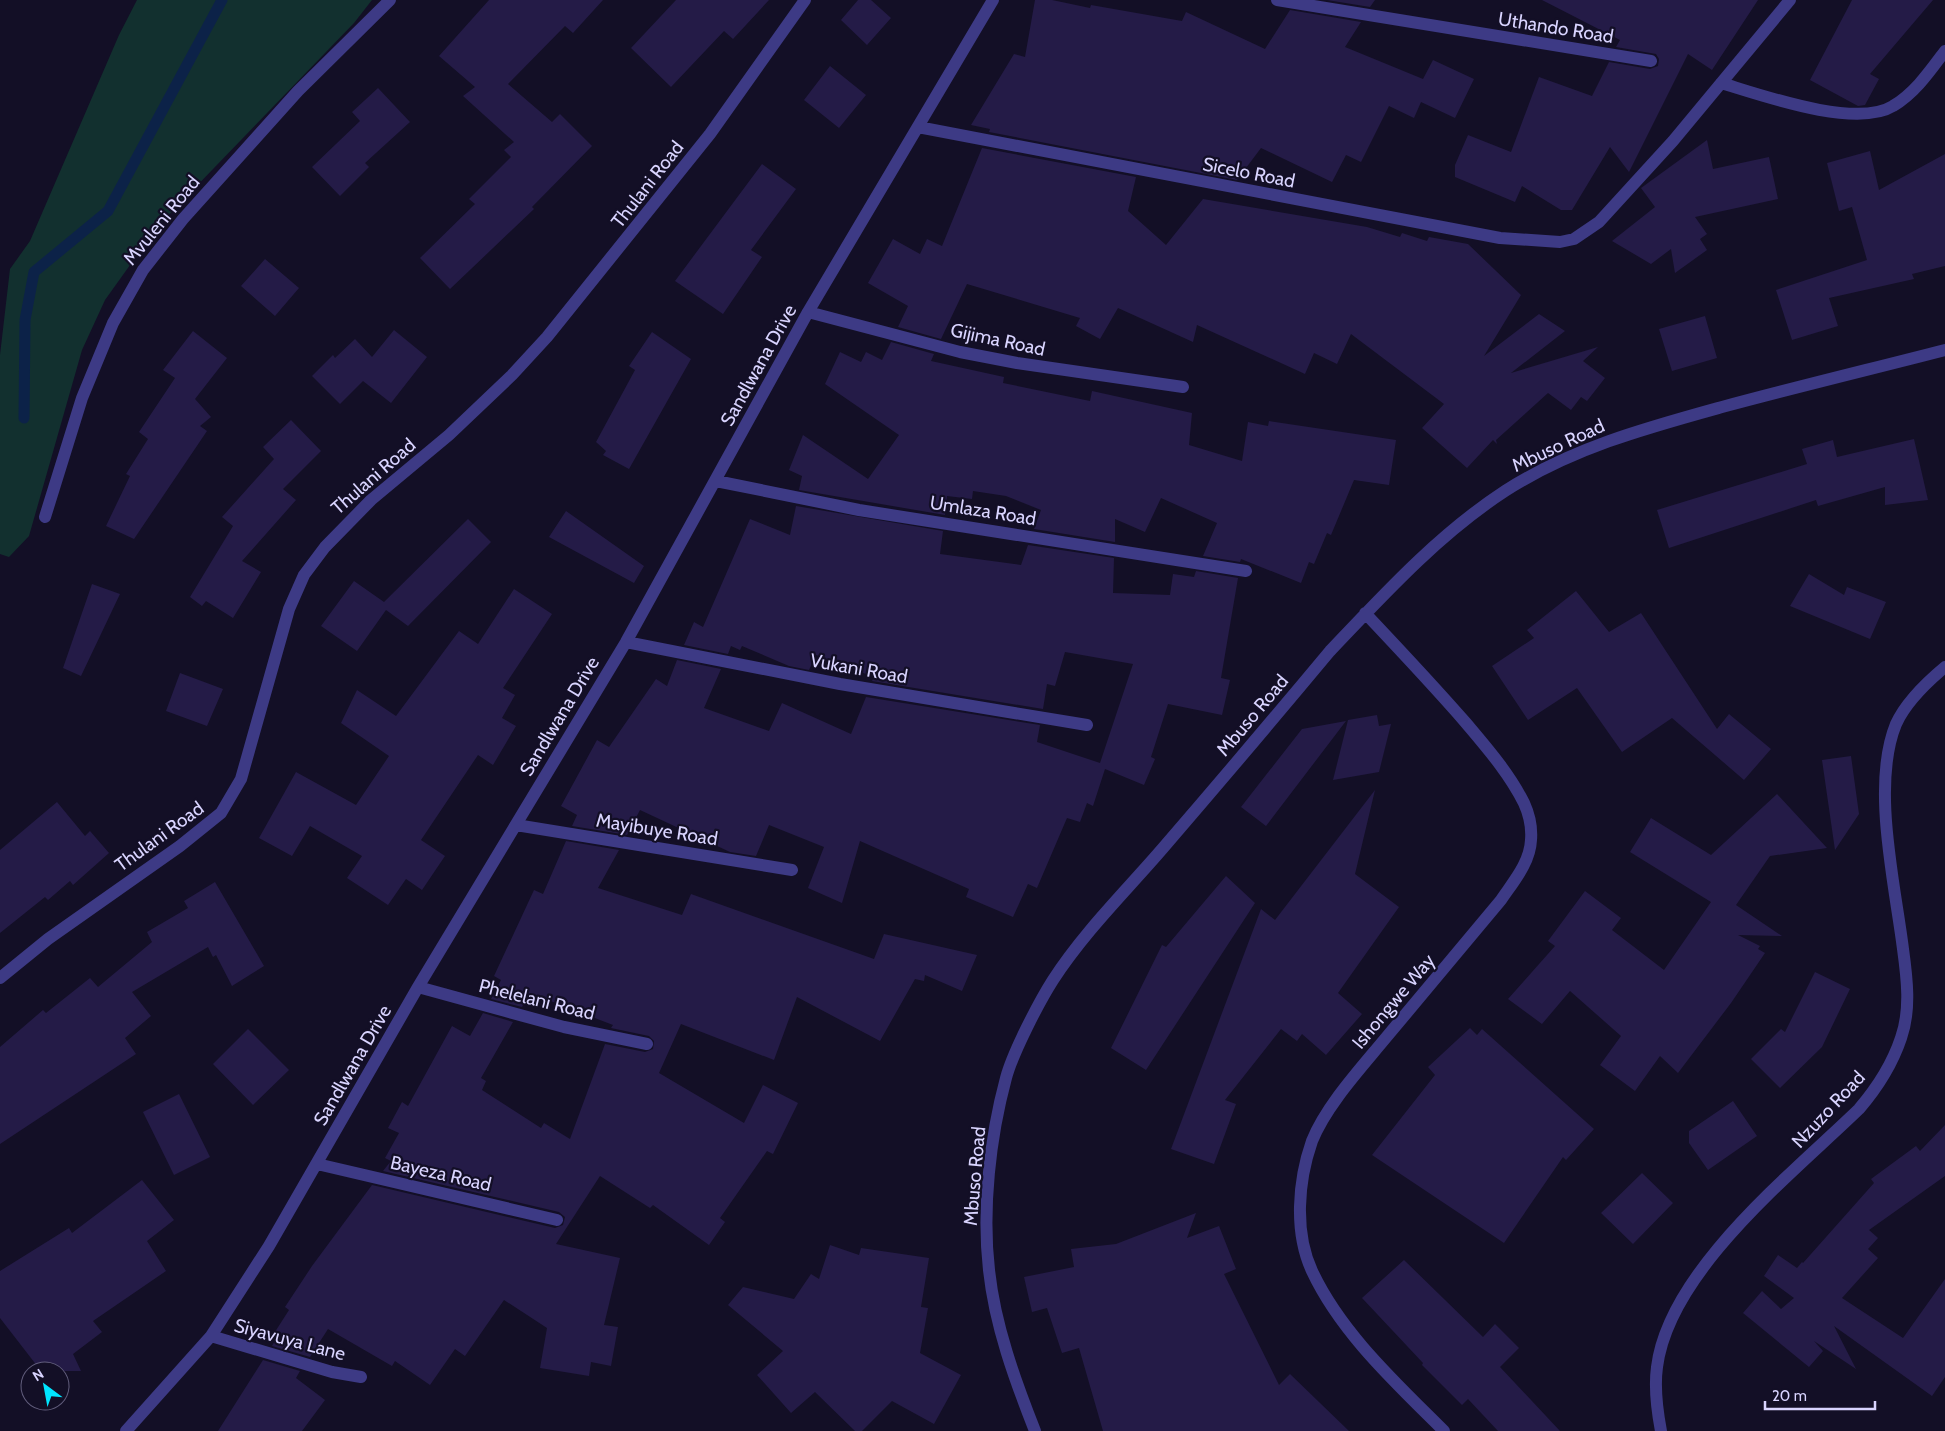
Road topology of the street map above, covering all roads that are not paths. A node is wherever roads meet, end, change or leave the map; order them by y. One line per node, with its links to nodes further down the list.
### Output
1 (390, 0): 14 (street, Mvuleni Road)
2 (805, 0): 22 (street, Thulani Road)
3 (993, 0): 9 (street, Sandlwana Drive)
4 (1277, 0): 7 (street, Uthando Road)
5 (1790, 0): 8 (street)
6 (1945, 51): 8 (street)
7 (1651, 62)
8 (1722, 83): 9 (street, Sicelo Road)
9 (918, 127): 10 (street, Sandlwana Drive)
10 (808, 312): 12 (street, Gijima Road); 13 (street, Sandlwana Drive)
11 (1945, 350): 16 (street, Mbuso Road)
12 (1183, 387)
13 (716, 481): 15 (street, Umlaza Road); 17 (street, Sandlwana Drive)
14 (45, 517)
15 (1246, 571)
16 (1365, 613): 30 (street, Mbuso Road); 31 (street, Ishongwe Way)
17 (626, 642): 19 (street, Vukani Road); 20 (street, Sandlwana Drive)
18 (1945, 667): 32 (street, Nzuzo Road)
19 (1087, 725)
20 (516, 825): 21 (street, Mayibuye Road); 23 (street, Sandlwana Drive)
21 (792, 870)
22 (0, 978)
23 (418, 987): 24 (street, Phelelani Road); 25 (street, Sandlwana Drive)
24 (647, 1044)
25 (316, 1164): 26 (street, Bayeza Road); 27 (street, Sandlwana Drive)
26 (557, 1220)
27 (210, 1336): 28 (street, Siyavuya Lane); 29 (street, Sandlwana Drive)
28 (361, 1377)
29 (126, 1431)
30 (1035, 1431)
31 (1444, 1431)
32 (1661, 1431)

